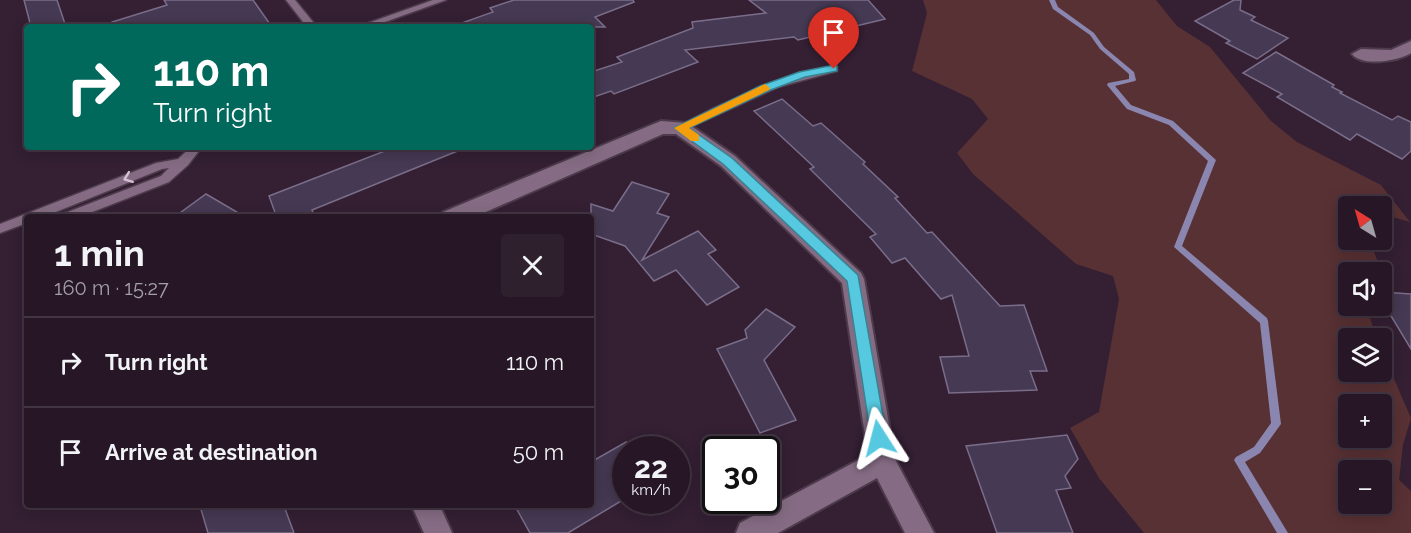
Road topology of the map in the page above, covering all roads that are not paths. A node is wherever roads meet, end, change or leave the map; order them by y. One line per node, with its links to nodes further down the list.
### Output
1 (290, 0): 3 (lane)
2 (442, 0): 4 (lane)
3 (310, 24)
4 (371, 24)
5 (1411, 46): 6 (street)
6 (1361, 54)
7 (834, 69): 8 (lane)
8 (671, 127): 13 (street); 17 (street)
9 (194, 150): 10 (lane)
10 (184, 162): 11 (lane, one-way to 11); 12 (lane)
11 (38, 214)
12 (74, 214)
13 (461, 214)
14 (24, 220): 16 (lane)
15 (24, 228): 16 (lane)
16 (0, 230)
17 (882, 461): 20 (street); 21 (street)
18 (427, 508): 19 (street)
19 (438, 533)
20 (750, 533)
21 (920, 533)

